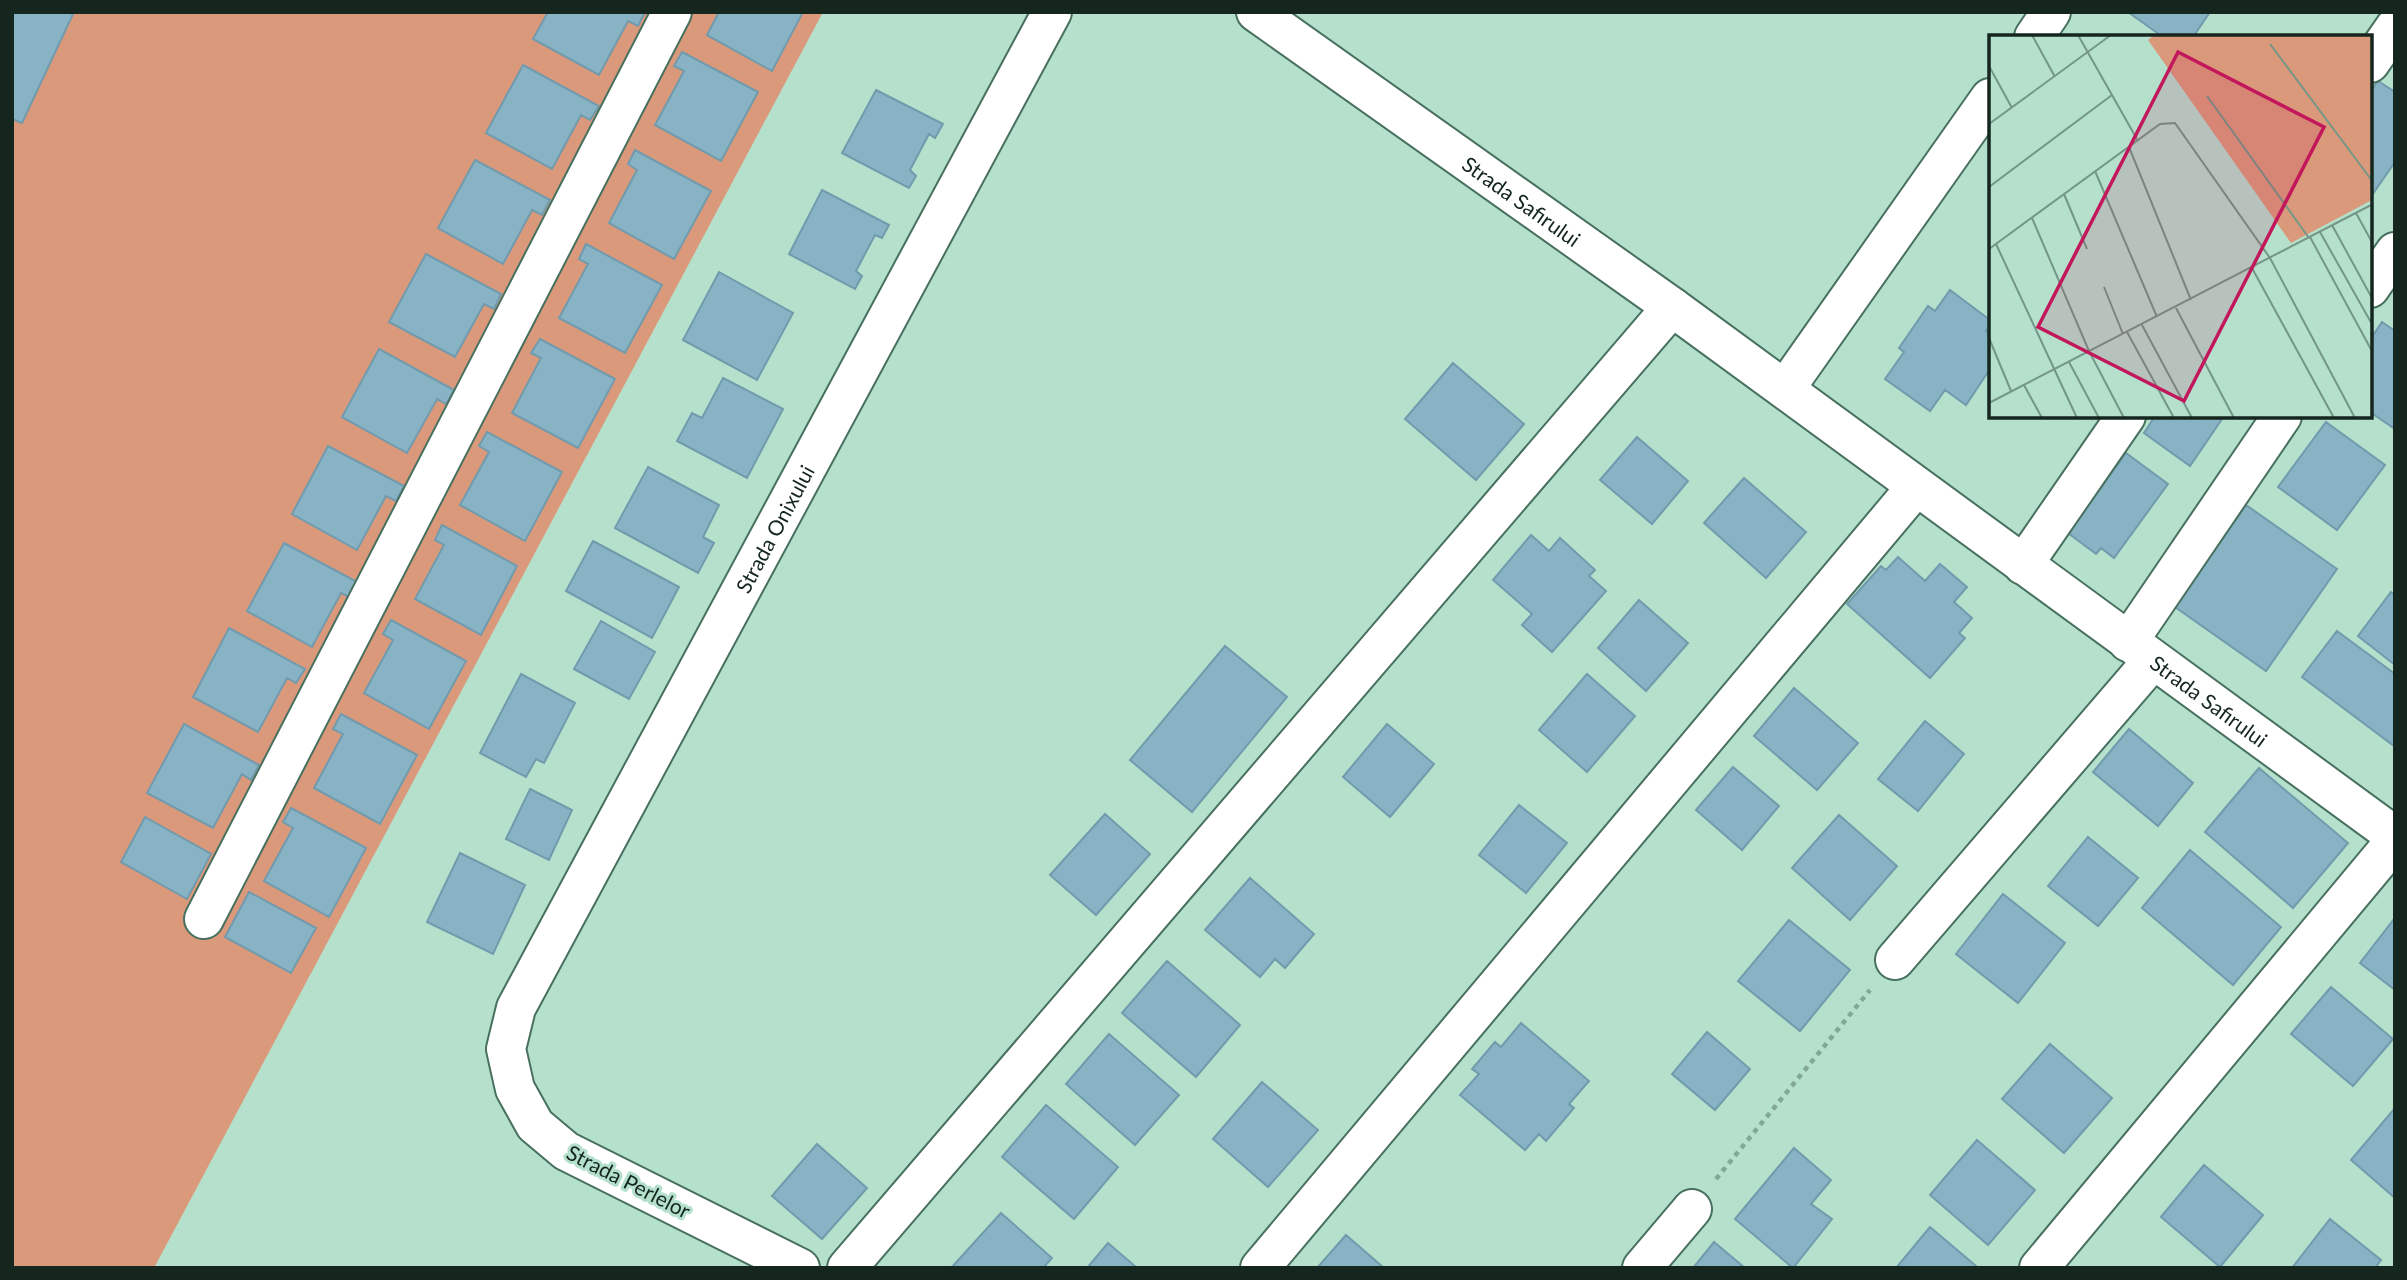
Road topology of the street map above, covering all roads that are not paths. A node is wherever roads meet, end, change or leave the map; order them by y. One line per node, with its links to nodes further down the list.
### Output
1 (672, 12): 19 (street)
2 (1052, 12): 21 (street, Strada Onixului)
3 (1256, 12): 11 (street, Strada Safirului)
4 (2051, 12): 6 (street)
5 (2395, 27): 7 (street)
6 (2035, 35)
7 (2372, 60)
8 (1989, 99): 12 (street)
9 (2395, 252): 10 (street)
10 (2372, 285)
11 (1672, 307): 12 (street, Strada Safirului); 25 (street)
12 (1785, 389): 15 (street, Strada Safirului)
13 (2125, 418): 16 (street)
14 (2281, 418): 17 (street)
15 (1916, 487): 16 (street, Strada Safirului); 26 (street)
16 (2023, 565): 17 (street, Strada Safirului)
17 (2141, 651): 18 (street, Strada Safirului); 20 (street)
18 (2395, 839): 28 (street)
19 (204, 919)
20 (1895, 960)
21 (506, 1049): 23 (street, Strada Perlelor)
22 (1692, 1209): 27 (street)
23 (750, 1257): 24 (street, Strada Perlelor)
24 (800, 1268)
25 (848, 1268)
26 (1260, 1268)
27 (1642, 1268)
28 (2039, 1268)

